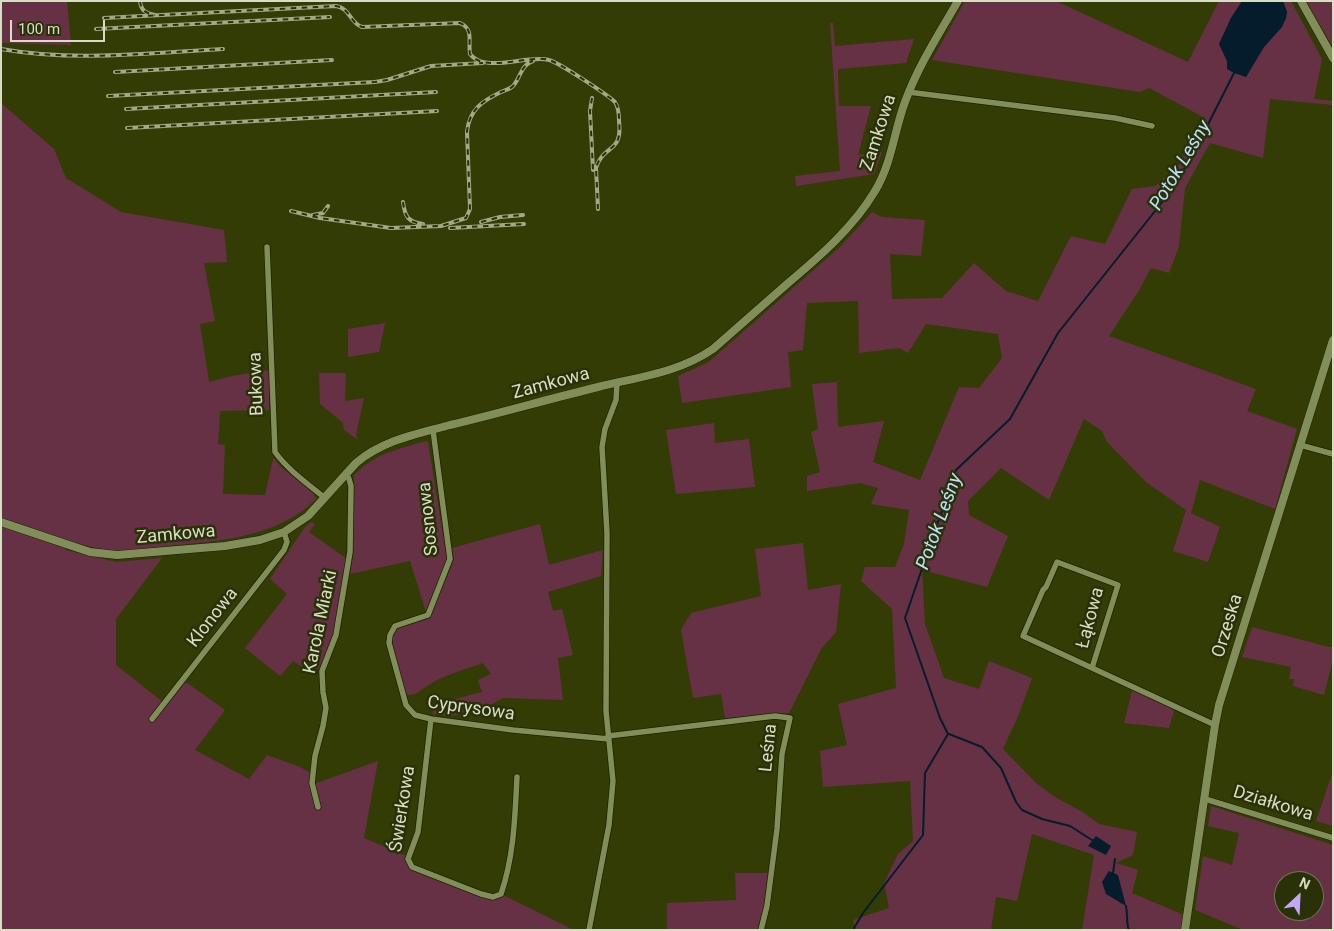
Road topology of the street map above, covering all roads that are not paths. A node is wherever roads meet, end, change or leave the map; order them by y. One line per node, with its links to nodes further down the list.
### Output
1 (958, 1): 4 (street, Zamkowa)
2 (1301, 1): 3 (street)
3 (1333, 58)
4 (908, 92): 5 (street); 8 (street, Zamkowa)
5 (1152, 126)
6 (267, 247): 13 (street, Bukowa)
7 (1333, 340): 10 (street, Orzeska)
8 (617, 383): 9 (street, Zamkowa); 21 (street)
9 (433, 430): 12 (street, Zamkowa); 16 (street, Sosnowa)
10 (1300, 445): 11 (street); 20 (street, Orzeska)
11 (1333, 454)
12 (346, 472): 13 (street, Zamkowa); 24 (street, Karola Miarki)
13 (325, 498): 15 (street, Zamkowa)
14 (1, 522): 15 (street, Zamkowa)
15 (284, 532): 18 (street, Klonowa)
16 (390, 635): 19 (street, Cyprysowa)
17 (1092, 668): 17 (street, Łąkowa); 20 (street, Łąkowa)
18 (152, 719)
19 (431, 719): 21 (street, Cyprysowa); 22 (street, Świerkowa)
20 (1215, 725): 23 (street, Orzeska)
21 (608, 738): 26 (street); 27 (street, Leśna)
22 (517, 776)
23 (1205, 799): 25 (street, Działkowa); 28 (street, Orzeska)
24 (318, 807)
25 (1333, 838)
26 (589, 930)
27 (761, 930)
28 (1185, 930)

